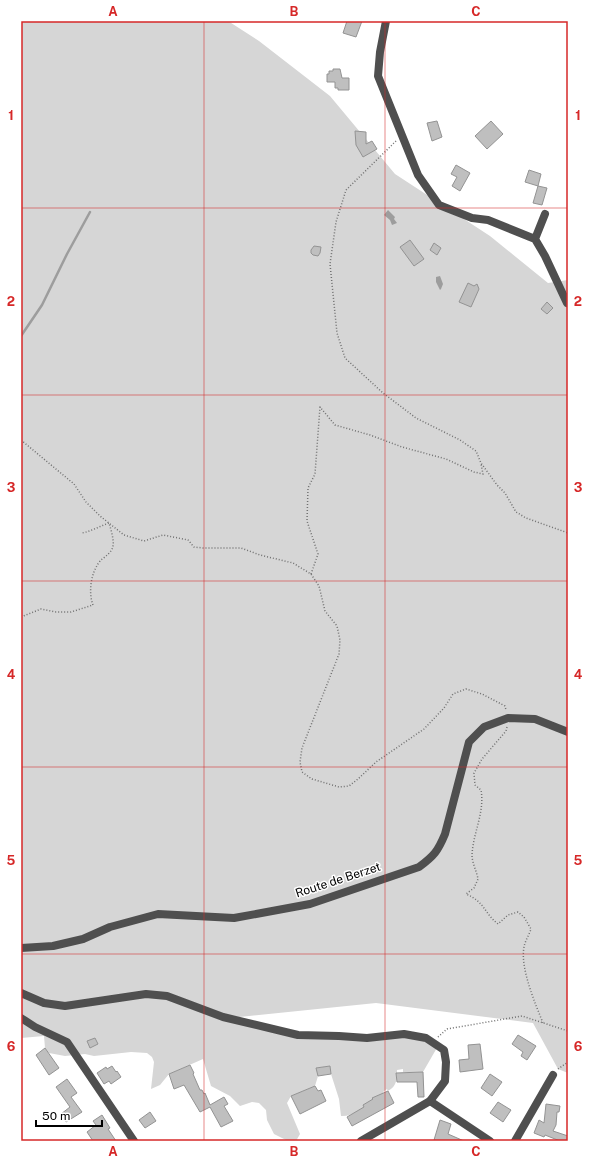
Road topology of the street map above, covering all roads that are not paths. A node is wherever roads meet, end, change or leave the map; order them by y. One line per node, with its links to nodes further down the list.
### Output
1 (386, 21): 3 (street)
2 (545, 214): 3 (street)
3 (535, 239): 4 (street)
4 (567, 303)
5 (568, 732): 6 (street, Route de Berzet)
6 (21, 948)
7 (21, 993): 10 (street)
8 (21, 1018): 12 (street)
9 (553, 1076): 14 (street)
10 (430, 1101): 11 (street); 13 (street)
11 (486, 1140)
12 (134, 1141)
13 (361, 1141)
14 (515, 1141)

